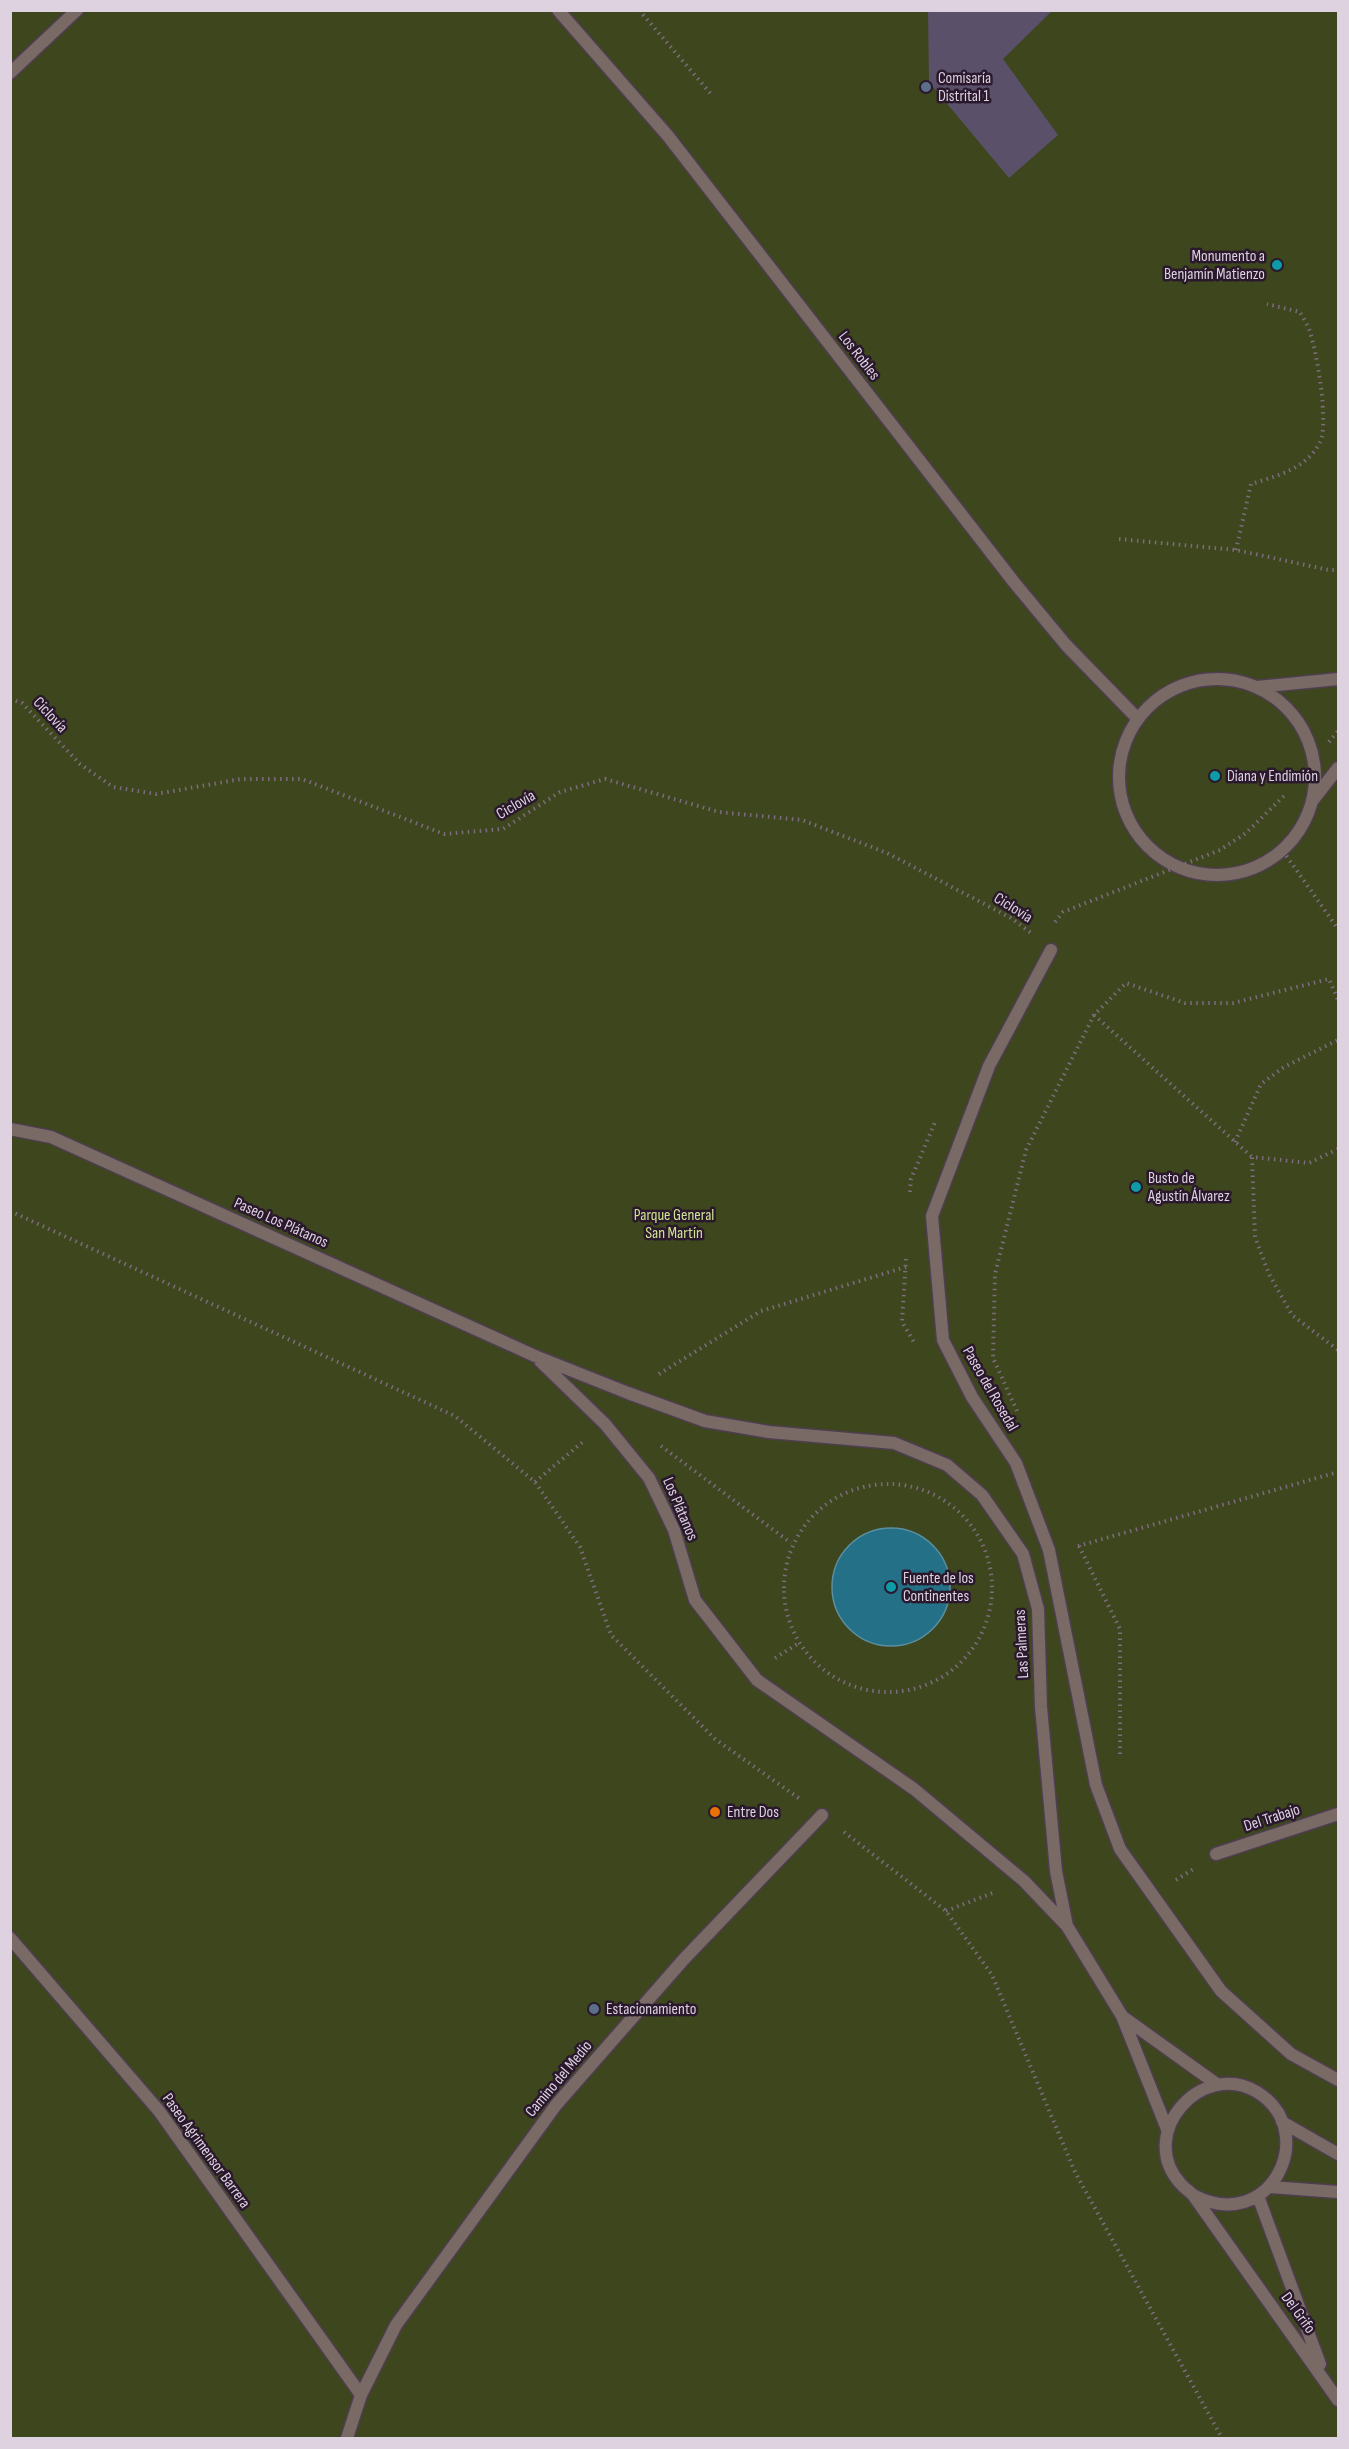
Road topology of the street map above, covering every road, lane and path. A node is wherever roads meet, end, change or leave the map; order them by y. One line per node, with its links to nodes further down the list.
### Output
1 (77, 10): 4 (street)
2 (558, 10): 13 (street, Los Robles)
3 (639, 10): 5 (path)
4 (10, 73)
5 (711, 94)
6 (1267, 304): 8 (path)
7 (1119, 539): 8 (path)
8 (1236, 550): 9 (path)
9 (1338, 570)
10 (1338, 678): 11 (street)
11 (1257, 687): 13 (street); 15 (street)
12 (10, 699): 21 (path, Ciclovía)
13 (1137, 718): 19 (street)
14 (1338, 730): 15 (path, Ciclovía)
15 (1312, 762): 17 (street); 19 (path, Ciclovía)
16 (1338, 768): 17 (street)
17 (1313, 800): 18 (street)
18 (1283, 851): 19 (street); 20 (path)
19 (1176, 867): 21 (path, Ciclovía)
20 (1338, 929)
21 (1040, 940): 22 (path, Ciclovía)
22 (1051, 950): 31 (street, Paseo del Rosedal)
23 (1338, 1000): 24 (path)
24 (1094, 1015): 27 (path); 35 (path)
25 (1338, 1040): 27 (path)
26 (10, 1129): 33 (street, Paseo Los Plátanos)
27 (1235, 1142): 29 (path)
28 (1338, 1149): 29 (path)
29 (1252, 1156): 32 (path)
30 (10, 1211): 39 (path)
31 (936, 1265): 34 (path); 49 (street, Paseo del Rosedal)
32 (1338, 1350)
33 (535, 1356): 34 (street); 36 (street, Los Plátanos)
34 (627, 1393): 51 (street, Las Palmeras)
35 (1022, 1420)
36 (605, 1424): 39 (path); 44 (street, Los Plátanos)
37 (652, 1439): 41 (path)
38 (1338, 1472): 42 (path)
39 (535, 1482): 46 (path)
40 (1074, 1536): 42 (path)
41 (791, 1543): 41 (path)
42 (1078, 1546): 43 (path)
43 (1120, 1768)
44 (914, 1789): 48 (street, Las Palmeras)
45 (1338, 1814): 47 (street, Del Trabajo)
46 (822, 1815): 50 (path); 64 (street, Camino del Medio)
47 (1216, 1854): 49 (path)
48 (1024, 1881): 50 (path); 51 (street, Las Palmeras)
49 (1152, 1896): 54 (street, Paseo del Rosedal)
50 (946, 1911): 67 (path)
51 (1067, 1926): 53 (street, Las Palmeras)
52 (10, 1938): 64 (street, Paseo Agrimensor Barrera)
53 (1122, 2016): 55 (street, Las Palmeras); 57 (street, Las Palmeras)
54 (1338, 2080)
55 (1218, 2085): 56 (street); 57 (street)
56 (1282, 2122): 58 (street); 59 (street)
57 (1167, 2129): 61 (street)
58 (1338, 2154)
59 (1270, 2187): 60 (street); 62 (street)
60 (1338, 2192)
61 (1193, 2195): 62 (street); 63 (street, Del Grifo)
62 (1258, 2196): 63 (street, Del Grifo)
63 (1326, 2379): 65 (street)
64 (361, 2395): 66 (street, Camino del Medio)
65 (1338, 2400)
66 (347, 2439)
67 (1222, 2439)

